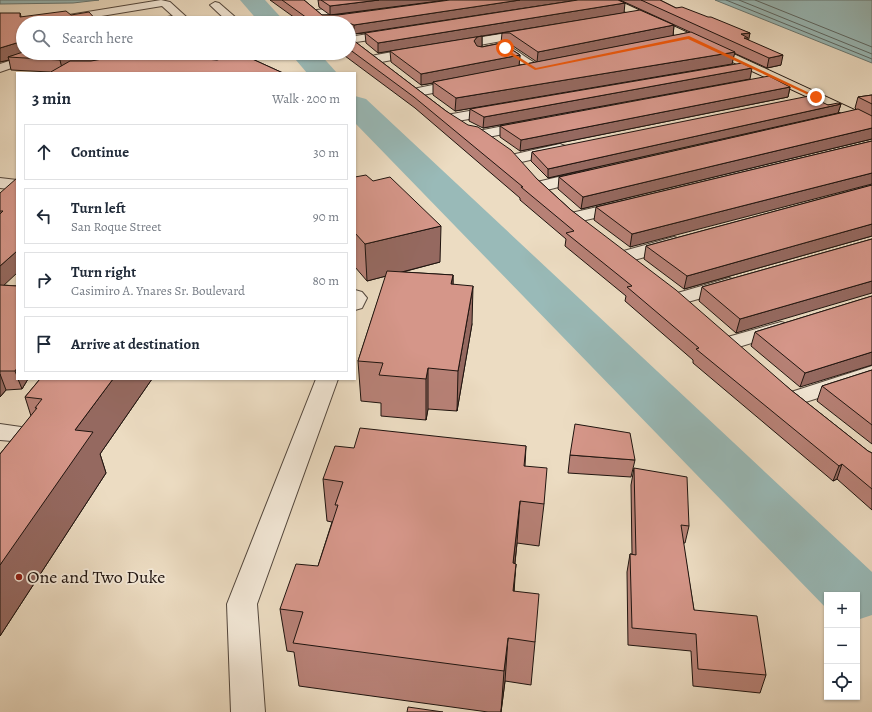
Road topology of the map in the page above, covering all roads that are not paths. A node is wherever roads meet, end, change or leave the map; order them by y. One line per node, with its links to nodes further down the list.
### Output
1 (338, 0): 5 (street)
2 (605, 3): 16 (main road)
3 (418, 4): 5 (street); 10 (street)
4 (215, 5): 8 (street)
5 (312, 7): 9 (street)
6 (81, 16): 7 (street)
7 (180, 16)
8 (228, 16)
9 (322, 16)
10 (356, 17)
11 (388, 24): 14 (street)
12 (541, 26): 19 (street)
13 (406, 32): 15 (street)
14 (356, 34)
15 (356, 36)
16 (689, 38): 18 (street); 27 (main road)
17 (356, 42): 20 (street)
18 (666, 42)
19 (439, 46): 20 (street); 21 (street); 29 (street)
20 (366, 51): 21 (street)
21 (376, 59): 24 (street)
22 (17, 60): 28 (street)
23 (142, 60): 25 (street)
24 (425, 62)
25 (126, 63)
26 (549, 66): 29 (street)
27 (750, 66): 30 (street); 33 (main road)
28 (0, 69): 31 (street)
29 (535, 69): 32 (street)
30 (726, 70)
31 (30, 72)
32 (520, 72)
33 (778, 79): 35 (street); 36 (main road)
34 (474, 81): 40 (street)
35 (755, 84)
36 (816, 97): 37 (street); 39 (main road)
37 (793, 102)
38 (514, 107): 40 (street)
39 (854, 115): 41 (street); 43 (main road)
40 (452, 118): 44 (street)
41 (830, 120)
42 (545, 122): 44 (street)
43 (872, 123)
44 (483, 134): 46 (street)
45 (571, 147): 46 (street)
46 (517, 158): 48 (street)
47 (605, 172): 48 (street)
48 (543, 186): 50 (street)
49 (640, 202): 50 (street)
50 (568, 208): 51 (street)
51 (596, 232)
52 (688, 240): 53 (street)
53 (645, 270)
54 (750, 278): 55 (street)
55 (698, 313)
56 (798, 323): 57 (street)
57 (750, 358)
58 (872, 373): 60 (street)
59 (327, 380): 61 (street)
60 (814, 412)
61 (248, 712)

